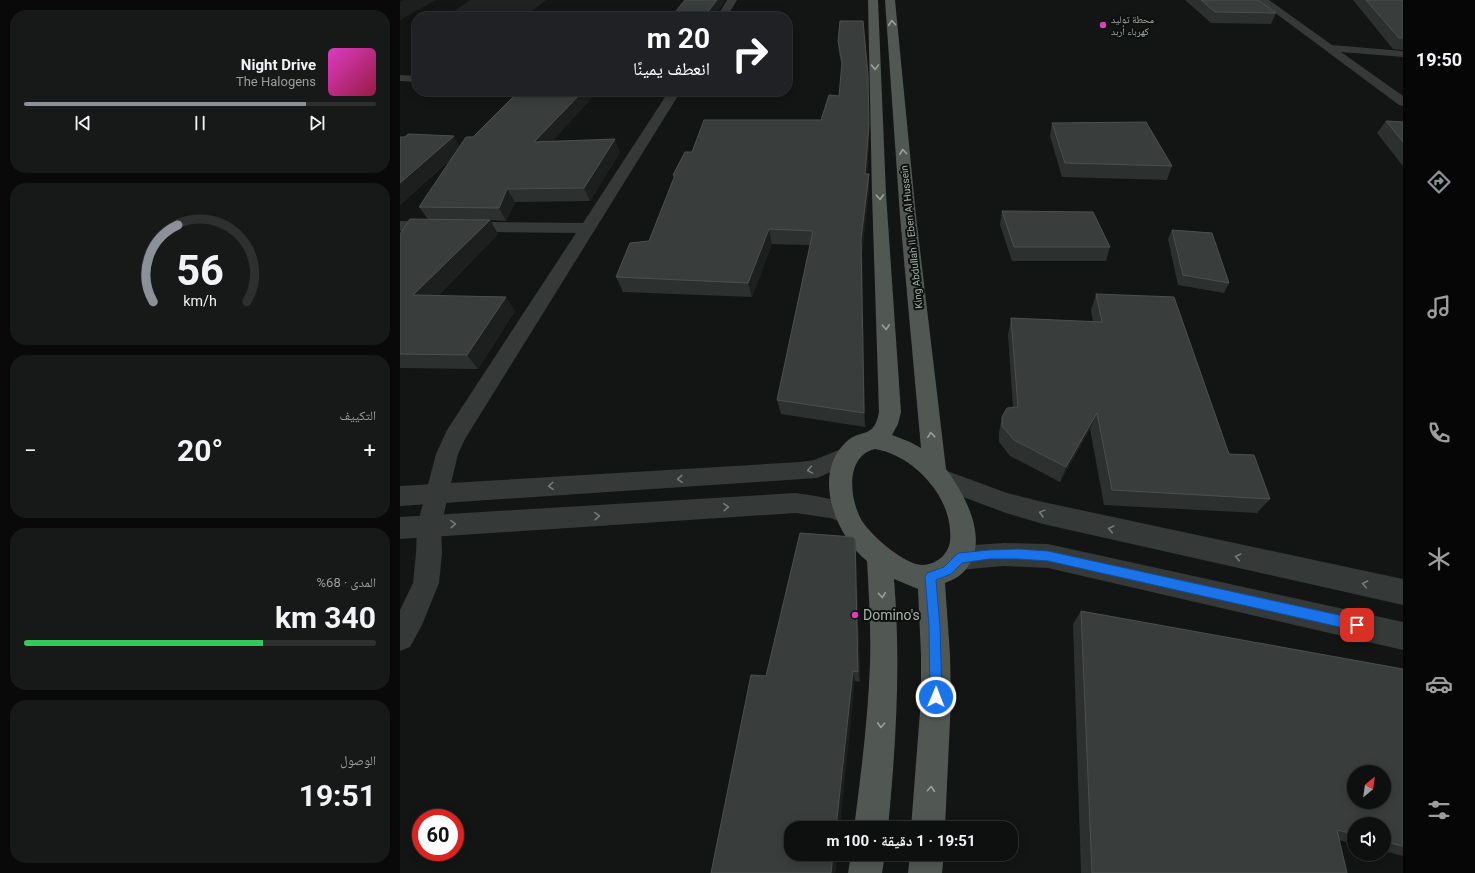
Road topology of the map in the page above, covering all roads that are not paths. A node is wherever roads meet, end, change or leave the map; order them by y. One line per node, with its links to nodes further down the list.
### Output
1 (732, 0): 5 (street)
2 (890, 0): 16 (main road, King Abdullah II Eben Al Hussein, one-way to 2)
3 (1263, 0): 6 (street)
4 (870, 2): 14 (main road, one-way to 14)
5 (725, 12)
6 (1329, 48): 7 (street); 11 (street)
7 (1403, 54)
8 (400, 78): 9 (street)
9 (412, 79)
10 (672, 96): 13 (street)
11 (1403, 102)
12 (400, 226): 13 (street)
13 (588, 228): 17 (street)
14 (875, 440): 15 (main road); 16 (main road)
15 (846, 456): 17 (street, one-way to 17); 19 (main road)
16 (937, 476): 23 (main road); 25 (street, one-way to 16)
17 (437, 493): 18 (street); 20 (street)
18 (400, 496)
19 (846, 514): 20 (street, one-way to 19); 22 (main road)
20 (429, 526): 21 (street); 27 (street)
21 (400, 528)
22 (879, 556): 24 (main road); 28 (main road, one-way to 28)
23 (959, 558): 24 (main road); 26 (street)
24 (930, 577): 29 (main road, one-way to 24)
25 (1403, 592)
26 (1403, 636)
27 (400, 637)
28 (872, 821)
29 (928, 821)
30 (867, 861): 32 (main road)
31 (926, 861): 33 (main road)
32 (865, 873)
33 (925, 873)

